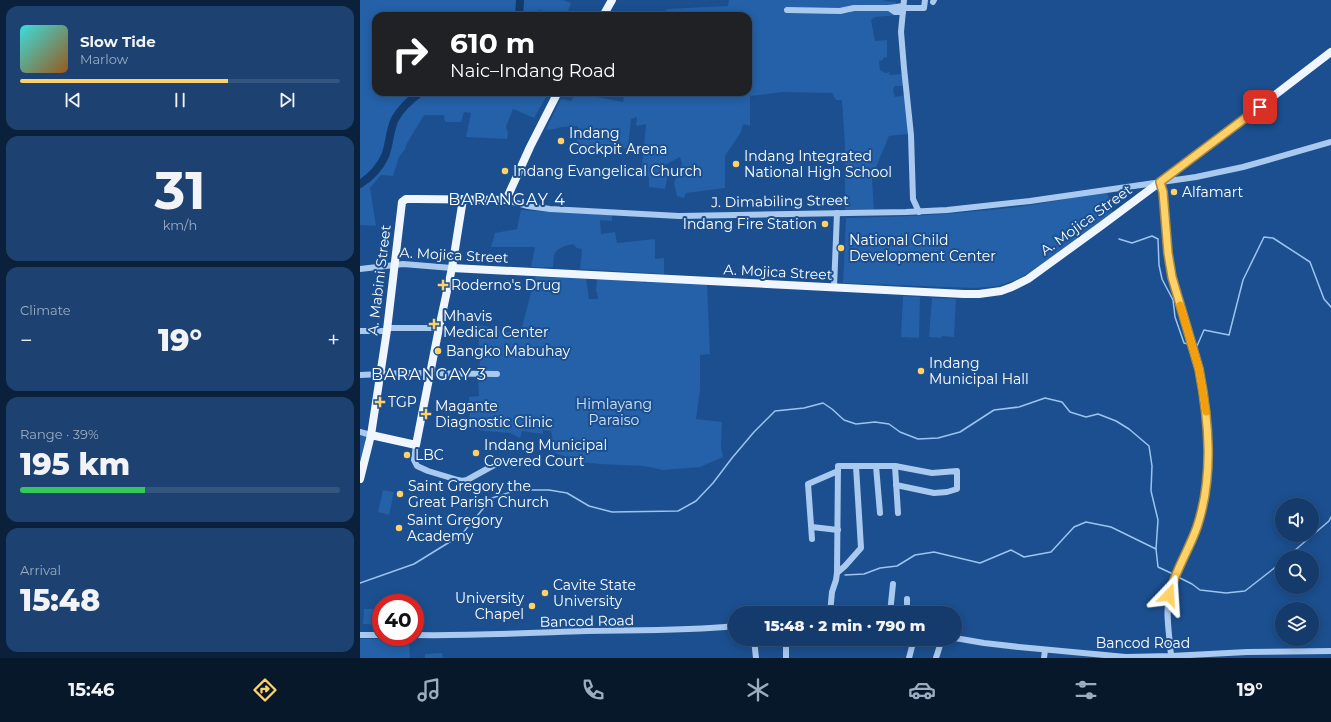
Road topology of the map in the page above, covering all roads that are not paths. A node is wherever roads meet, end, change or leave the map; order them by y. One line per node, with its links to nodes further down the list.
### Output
1 (612, 0): 5 (main road)
2 (925, 0): 3 (street)
3 (903, 6): 4 (street); 13 (street)
4 (787, 10)
5 (605, 12)
6 (1331, 52): 9 (main road, A. Mojica Street)
7 (556, 96): 11 (main road)
8 (1331, 142): 9 (street, J. Dimabiling Street)
9 (1160, 182): 13 (street, J. Dimabiling Street); 18 (main road, A. Mojica Street); 60 (street)
10 (463, 199): 11 (main road, J. Dimabiling Street); 12 (main road, J. Dimabiling Street); 16 (main road)
11 (506, 200): 14 (street, J. Dimabiling Street)
12 (402, 202): 15 (main road, A. Mabini Street)
13 (919, 212): 14 (street, J. Dimabiling Street)
14 (837, 213): 18 (street)
15 (394, 265): 16 (street, A. Mojica Street); 17 (street, A. Mojica Street); 20 (main road, A. Mabini Street)
16 (452, 268): 18 (main road, A. Mojica Street); 19 (main road)
17 (360, 269)
18 (834, 288)
19 (439, 328): 20 (street); 22 (main road)
20 (387, 330): 21 (street); 24 (main road, A. Mabini Street)
21 (360, 331)
22 (430, 373): 23 (street); 24 (street); 28 (main road)
23 (497, 374)
24 (380, 375): 25 (street); 27 (main road, A. Mabini Street)
25 (360, 376)
26 (360, 432): 27 (street)
27 (371, 435): 28 (main road); 33 (main road, A. Mabini Street)
28 (416, 445): 29 (street)
29 (496, 464)
30 (856, 466): 31 (street); 34 (street); 42 (street)
31 (876, 466): 32 (street); 37 (street)
32 (895, 466): 36 (street); 36 (street)
33 (361, 470): 35 (main road, A. Mabini Street)
34 (838, 471): 39 (street); 40 (street)
35 (360, 479)
36 (896, 485): 38 (street)
37 (880, 513)
38 (898, 513)
39 (812, 527): 40 (street); 41 (street)
40 (838, 530): 42 (street)
41 (812, 540)
42 (837, 573): 45 (street)
43 (893, 584): 46 (street)
44 (907, 599): 47 (street)
45 (831, 606)
46 (891, 606)
47 (907, 606)
48 (728, 627): 51 (street, Bancod Road)
49 (360, 635): 50 (street)
50 (372, 635)
51 (424, 635)
52 (962, 639): 57 (street, Bancod Road)
53 (755, 646): 61 (street)
54 (786, 646): 62 (street)
55 (912, 646): 63 (street)
56 (940, 646): 64 (street)
57 (1045, 650): 59 (street, Bancod Road); 65 (street)
58 (1331, 651): 60 (street, Bancod Road)
59 (1058, 655): 60 (street, Bancod Road)
60 (1171, 656)
61 (756, 658)
62 (786, 658)
63 (909, 658)
64 (936, 658)
65 (1044, 658)

